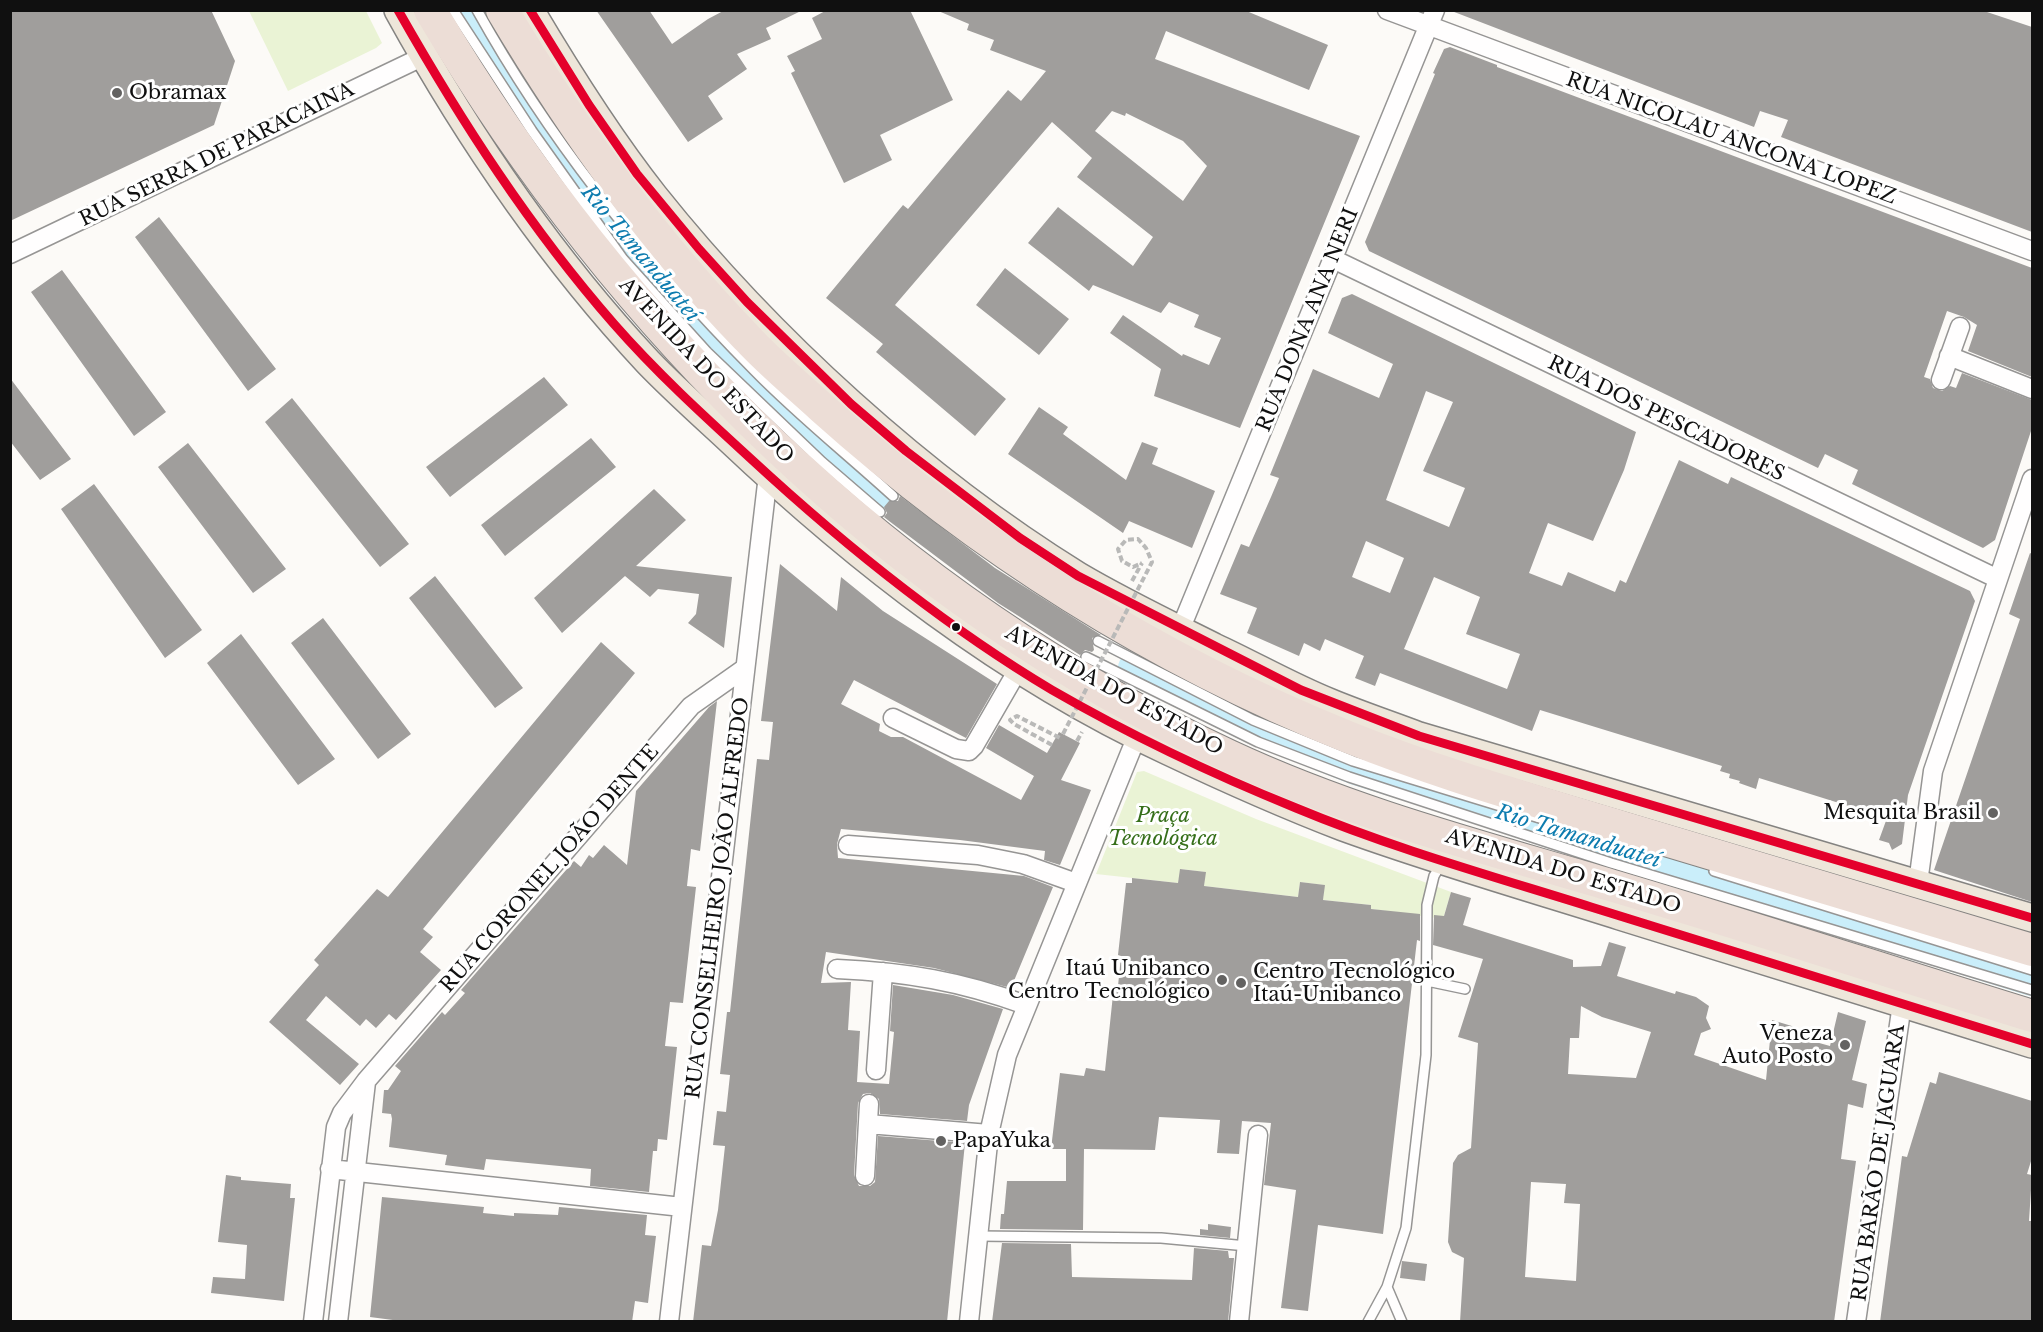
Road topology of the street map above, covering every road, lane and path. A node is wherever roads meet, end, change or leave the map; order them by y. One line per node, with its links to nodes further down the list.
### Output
1 (398, 10): 9 (main road, AVENIDA DO ESTADO)
2 (430, 10): 49 (highway, AVENIDA DO ESTADO)
3 (453, 10): 20 (lane)
4 (477, 10): 19 (lane)
5 (502, 10): 40 (highway)
6 (530, 10): 23 (main road)
7 (1387, 10): 8 (street)
8 (1432, 18): 10 (street, RUA NICOLAU ANCONA LOPEZ); 12 (street, RUA DONA ANA NERI)
9 (424, 56): 11 (street, RUA SERRA DE PARACAINA); 17 (main road, AVENIDA DO ESTADO)
10 (2032, 251)
11 (10, 254)
12 (1333, 259): 22 (street, RUA DOS PESCADORES); 23 (street, RUA DONA ANA NERI)
13 (1960, 327): 14 (street)
14 (1949, 356): 15 (street); 16 (street)
15 (1941, 380)
16 (2032, 389)
17 (768, 475): 26 (street, RUA CONSELHEIRO JOÃO ALFREDO); 27 (main road, AVENIDA DO ESTADO)
18 (2032, 479): 22 (street)
19 (893, 496)
20 (880, 512)
21 (1142, 563): 28 (path, bridge)
22 (1998, 579): 38 (street)
23 (1180, 630): 38 (main road)
24 (1098, 641): 33 (lane)
25 (1086, 657): 46 (lane)
26 (745, 668): 52 (street, RUA CORONEL JOÃO DENTE); 60 (street, RUA CONSELHEIRO JOÃO ALFREDO)
27 (1019, 668): 29 (street); 31 (main road, AVENIDA DO ESTADO)
28 (1017, 716)
29 (893, 718)
30 (1014, 724): 32 (path)
31 (1137, 736): 35 (main road, AVENIDA DO ESTADO); 37 (street)
32 (1052, 745)
33 (1623, 844)
34 (848, 845): 37 (street)
35 (1443, 861): 44 (lane); 47 (main road, AVENIDA DO ESTADO)
36 (1700, 866): 42 (lane)
37 (1076, 883): 48 (street)
38 (1918, 883): 39 (main road)
39 (2032, 918)
40 (2032, 950)
41 (837, 969): 43 (street)
42 (2032, 970)
43 (883, 972): 48 (street); 51 (street)
44 (1427, 981): 45 (lane); 63 (lane)
45 (1465, 988)
46 (2032, 990)
47 (1902, 1004): 50 (main road, AVENIDA DO ESTADO); 71 (street, RUA BARÃO DE JAGUARA)
48 (1026, 1005): 55 (street)
49 (2032, 1016)
50 (2032, 1044)
51 (876, 1070)
52 (366, 1081): 57 (street, RUA CORONEL JOÃO DENTE); 58 (street)
53 (869, 1104): 54 (street)
54 (868, 1124): 55 (street); 59 (street)
55 (989, 1134): 61 (street)
56 (1258, 1135): 62 (street)
57 (330, 1169): 58 (street); 64 (street, RUA CORONEL JOÃO DENTE)
58 (356, 1172): 60 (street); 65 (street)
59 (865, 1176)
60 (682, 1207): 66 (street, RUA CONSELHEIRO JOÃO ALFREDO)
61 (978, 1236): 62 (lane); 67 (street)
62 (1247, 1246): 68 (street)
63 (1387, 1287): 69 (lane); 70 (lane)
64 (313, 1322)
65 (338, 1322)
66 (669, 1322)
67 (969, 1322)
68 (1239, 1322)
69 (1368, 1322)
70 (1402, 1322)
71 (1856, 1322)

